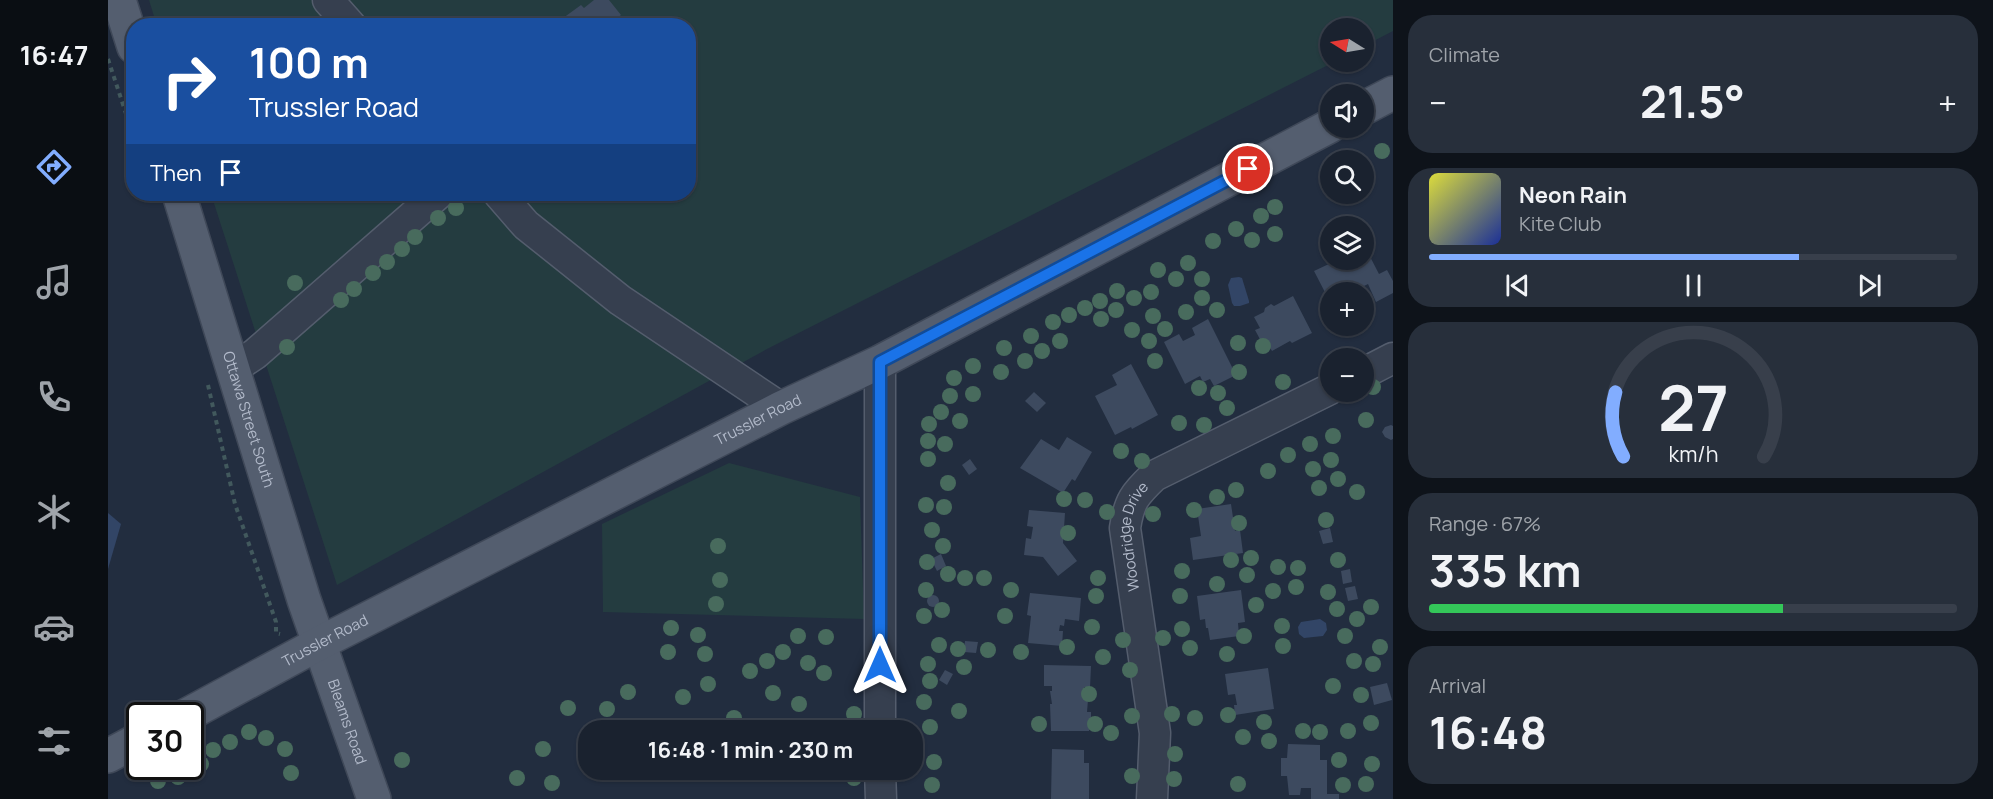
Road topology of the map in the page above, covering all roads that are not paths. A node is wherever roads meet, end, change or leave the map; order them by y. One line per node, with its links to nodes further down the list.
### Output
1 (119, 0): 4 (main road)
2 (328, 0): 3 (street)
3 (344, 18)
4 (126, 22)
5 (1393, 93): 6 (main road)
6 (1374, 103)
7 (1320, 131): 12 (main road, Trussler Road)
8 (181, 201): 14 (main road, Ottawa Street South)
9 (430, 201): 14 (street)
10 (505, 201): 16 (street)
11 (1393, 358): 13 (street)
12 (880, 362): 16 (main road, Trussler Road); 19 (street)
13 (1374, 368)
14 (220, 373): 17 (main road, Ottawa Street South)
15 (1320, 394): 25 (street, Woodridge Drive)
16 (781, 408): 17 (main road, Trussler Road)
17 (320, 643): 18 (main road, Trussler Road); 23 (main road, Bleams Road)
18 (204, 706)
19 (880, 720)
20 (126, 746): 21 (main road)
21 (108, 756)
22 (880, 780): 24 (street)
23 (374, 799)
24 (880, 799)
25 (1152, 799)

